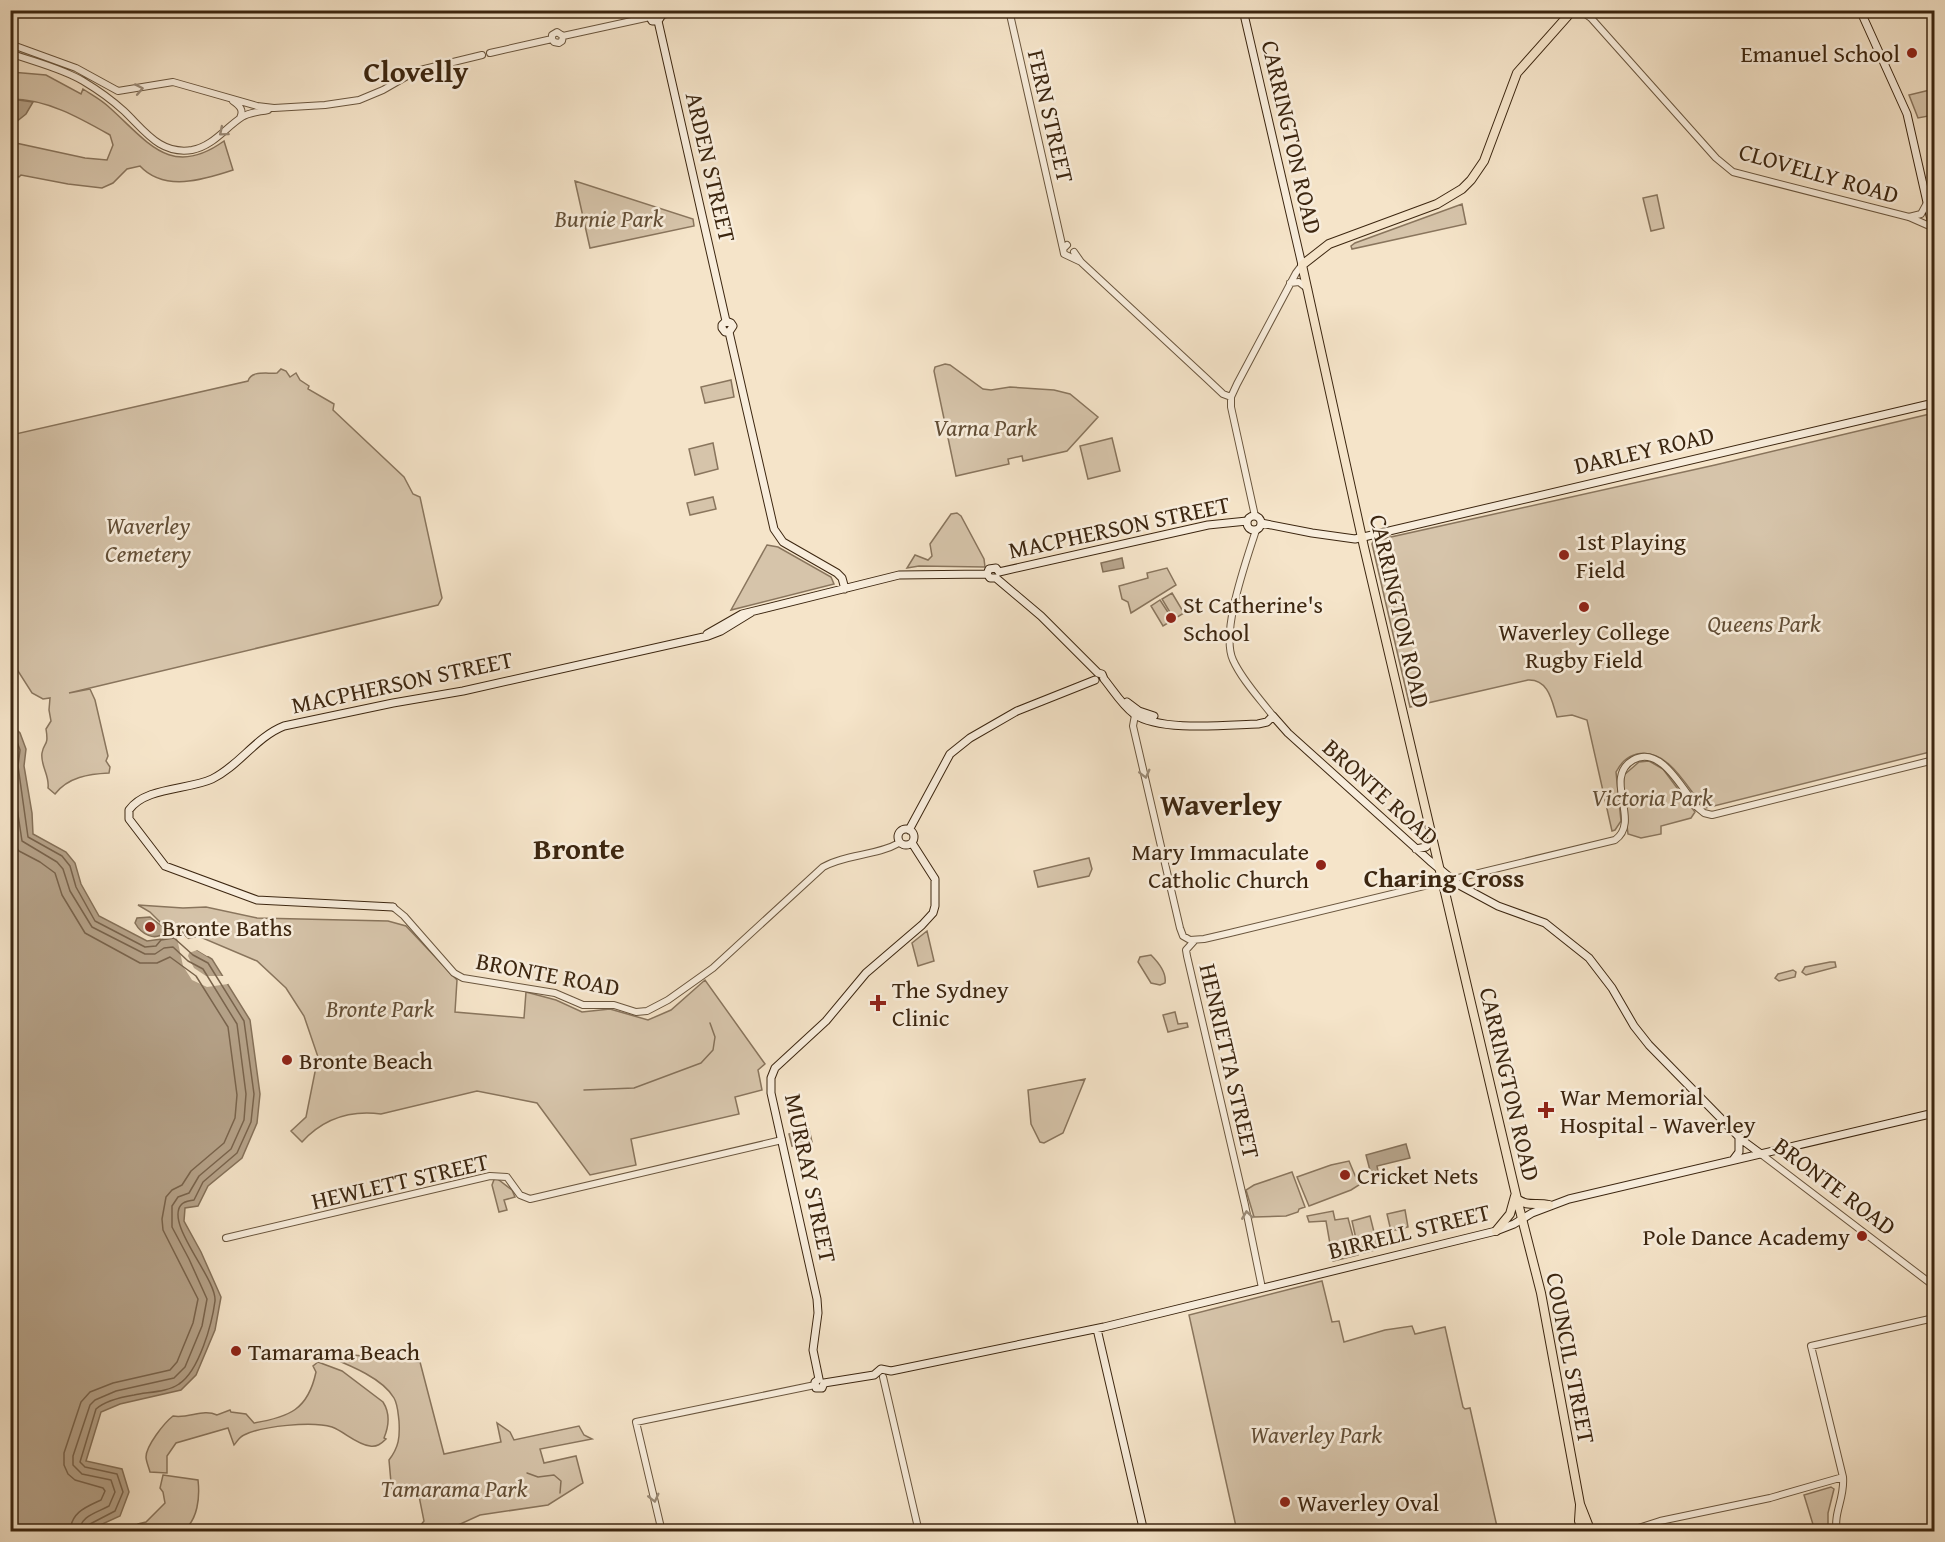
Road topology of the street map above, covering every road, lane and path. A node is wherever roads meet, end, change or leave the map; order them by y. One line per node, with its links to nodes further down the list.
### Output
1 (685, 10): 8 (street)
2 (1009, 10): 22 (street, FERN STREET)
3 (1243, 10): 19 (main road, CARRINGTON ROAD)
4 (1541, 10): 6 (street, CLOVELLY ROAD)
5 (1860, 10): 16 (main road)
6 (1573, 11): 17 (street, CLOVELLY ROAD); 19 (main road)
7 (652, 14): 8 (main road); 14 (street)
8 (660, 16): 30 (main road, ARDEN STREET)
9 (10, 44): 11 (street)
10 (10, 53): 12 (street)
11 (86, 74): 12 (street); 13 (street, one-way to 13)
12 (82, 80): 15 (street, one-way to 12)
13 (230, 99): 14 (street); 15 (street)
14 (274, 108): 15 (street)
15 (240, 118)
16 (1928, 203): 17 (street); 18 (main road)
17 (1909, 217): 18 (street, CLOVELLY ROAD)
18 (1934, 230)
19 (1302, 265): 20 (street); 21 (main road, CARRINGTON ROAD)
20 (1290, 283): 21 (street); 22 (street)
21 (1308, 289): 28 (main road, CARRINGTON ROAD)
22 (1232, 397): 24 (street)
23 (1935, 403): 28 (main road, DARLEY ROAD)
24 (1255, 516): 25 (main road); 26 (main road)
25 (1247, 521): 27 (main road); 29 (main road, MACPHERSON STREET)
26 (1261, 523): 27 (main road); 28 (main road, MACPHERSON STREET)
27 (1256, 530): 34 (street)
28 (1362, 537): 39 (main road, CARRINGTON ROAD)
29 (997, 575): 30 (main road, MACPHERSON STREET); 31 (main road)
30 (845, 589): 37 (main road, MACPHERSON STREET)
31 (1099, 677): 32 (main road); 38 (main road)
32 (1121, 699): 33 (main road); 35 (main road)
33 (1136, 715): 35 (main road); 47 (street, HENRIETTA STREET, one-way to 47)
34 (1273, 716): 35 (main road); 42 (main road, BRONTE ROAD)
35 (1195, 725)
36 (1935, 760): 44 (street)
37 (129, 810): 46 (main road, BRONTE ROAD)
38 (909, 830): 40 (main road); 41 (main road)
39 (1432, 838): 42 (main road); 43 (main road, CARRINGTON ROAD)
40 (899, 843): 41 (main road); 46 (street, BRONTE ROAD)
41 (912, 843): 50 (main road, MURRAY STREET)
42 (1416, 849): 43 (main road, BRONTE ROAD)
43 (1440, 870): 44 (main road, BRONTE ROAD); 45 (main road, CARRINGTON ROAD)
44 (1452, 880): 45 (street); 49 (main road, BRONTE ROAD)
45 (1443, 882): 47 (street); 53 (main road, CARRINGTON ROAD)
46 (393, 907)
47 (1195, 939): 59 (street, HENRIETTA STREET, one-way to 47)
48 (1935, 1113): 51 (main road, BIRRELL STREET)
49 (1738, 1136): 51 (main road, BRONTE ROAD); 52 (main road)
50 (782, 1140): 57 (street, HEWLETT STREET); 63 (main road, MURRAY STREET)
51 (1761, 1154): 52 (main road, BIRRELL STREET); 58 (street, BRONTE ROAD)
52 (1733, 1160): 54 (main road, BIRRELL STREET)
53 (1516, 1197): 54 (main road); 55 (main road, CARRINGTON ROAD); 56 (main road)
54 (1549, 1205): 55 (main road, BIRRELL STREET)
55 (1522, 1219): 56 (main road, BIRRELL STREET); 65 (main road, COUNCIL STREET)
56 (1496, 1231): 59 (main road, BIRRELL STREET)
57 (226, 1238)
58 (1935, 1286)
59 (1262, 1288): 61 (main road, BIRRELL STREET)
60 (1935, 1318): 64 (street)
61 (1097, 1329): 62 (main road, BIRRELL STREET); 68 (main road)
62 (883, 1374): 63 (main road, BIRRELL STREET); 67 (street)
63 (819, 1383): 66 (street, BIRRELL STREET, one-way to 66)
64 (1843, 1477): 71 (street); 72 (street)
65 (1583, 1521): 69 (main road); 70 (main road, COUNCIL STREET)
66 (662, 1532)
67 (919, 1532)
68 (1144, 1532)
69 (1581, 1532)
70 (1592, 1532)
71 (1626, 1532)
72 (1837, 1532)

